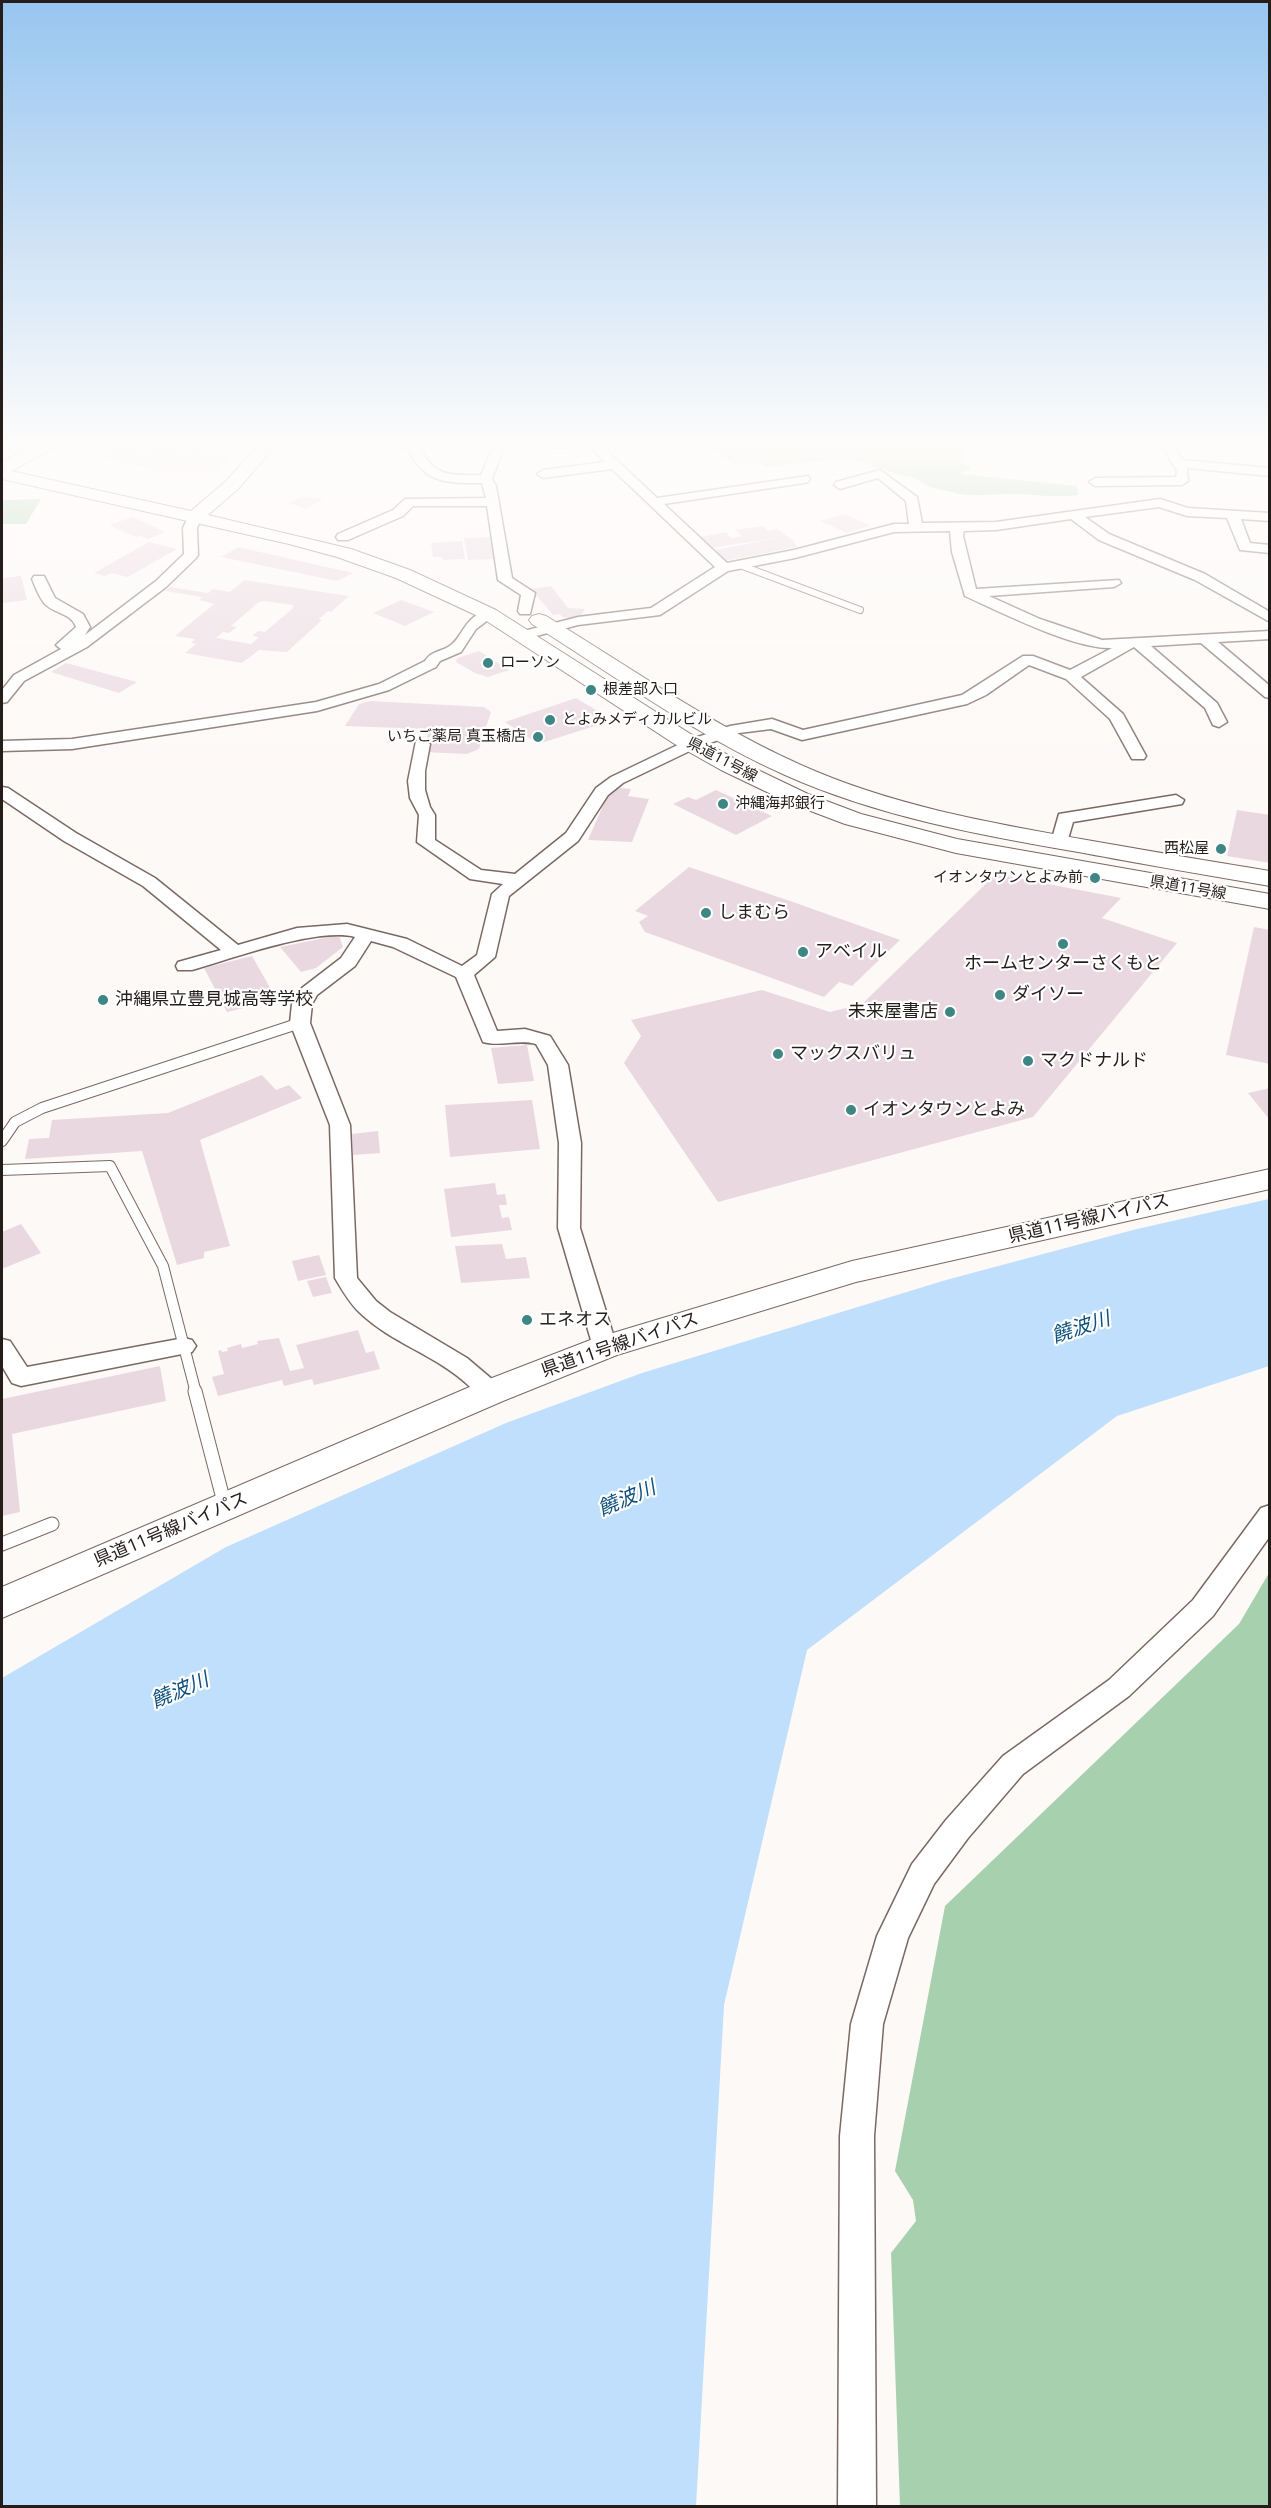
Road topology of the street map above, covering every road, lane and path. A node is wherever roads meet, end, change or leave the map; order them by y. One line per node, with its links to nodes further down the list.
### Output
1 (185, 561): 23 (street)
2 (365, 561): 16 (main road, 県道11号線)
3 (409, 561): 15 (main road, 県道11号線)
4 (502, 561): 15 (street)
5 (717, 561): 10 (street)
6 (760, 561): 9 (street)
7 (962, 561): 13 (street)
8 (1162, 561): 17 (street)
9 (740, 565): 10 (street); 14 (lane)
10 (724, 568): 18 (street)
11 (39, 579): 23 (street)
12 (1114, 583): 13 (street)
13 (970, 593): 22 (street)
14 (861, 610)
15 (525, 611): 18 (main road, 県道11号線)
16 (489, 614): 19 (main road, 県道11号線); 31 (street)
17 (1269, 618)
18 (550, 627): 19 (street); 28 (main road, 県道11号線)
19 (525, 635): 30 (main road, 県道11号線)
20 (1269, 635): 21 (street)
21 (1204, 638): 22 (street); 25 (street)
22 (1136, 642): 24 (street); 27 (street)
23 (48, 661): 26 (street)
24 (1071, 676): 28 (street); 32 (street)
25 (1269, 694)
26 (2, 699)
27 (1218, 722)
28 (719, 734): 30 (street); 35 (main road, 県道11号線)
29 (422, 744): 37 (street)
30 (692, 744): 37 (street); 38 (main road, 県道11号線)
31 (2, 746)
32 (1138, 756)
33 (2, 792): 40 (street)
34 (1176, 800): 35 (street)
35 (1060, 843): 36 (main road, 県道11号線)
36 (1269, 879)
37 (518, 880): 42 (street)
38 (1269, 902)
39 (366, 934): 40 (street); 42 (street); 43 (street)
40 (235, 952): 41 (street)
41 (185, 966)
42 (464, 974): 49 (street)
43 (300, 1023): 44 (lane); 50 (street)
44 (2, 1141)
45 (2, 1170): 47 (lane)
46 (1269, 1179): 49 (main road, 県道11号線バイパス)
47 (184, 1346): 48 (street); 51 (lane)
48 (2, 1347)
49 (605, 1347): 50 (main road, 県道11号線バイパス)
50 (491, 1392): 51 (main road, 県道11号線バイパス)
51 (225, 1507): 55 (main road, 県道11号線バイパス)
52 (1269, 1515): 56 (street)
53 (52, 1524): 54 (lane)
54 (2, 1544)
55 (2, 1603)
56 (857, 2506)

